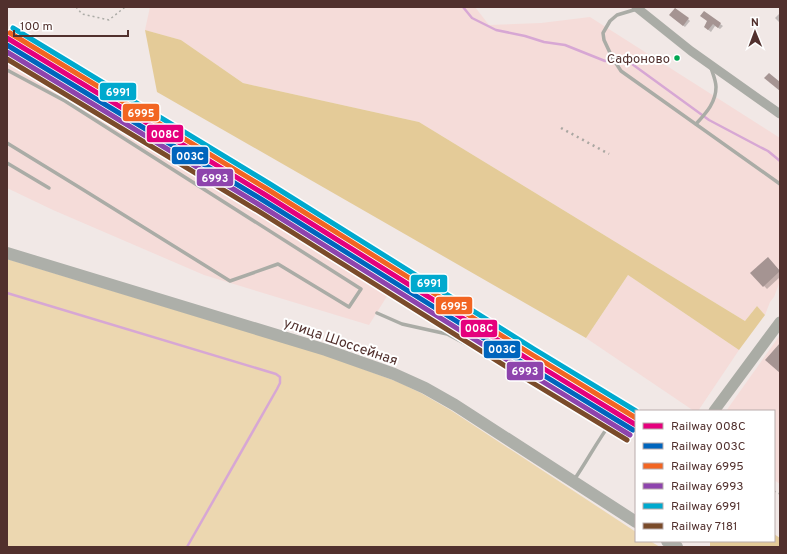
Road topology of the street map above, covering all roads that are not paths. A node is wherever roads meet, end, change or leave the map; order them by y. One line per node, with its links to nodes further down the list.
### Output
1 (637, 8): 2 (street); 5 (lane)
2 (710, 65): 4 (street); 5 (lane)
3 (7, 70): 6 (lane)
4 (780, 114)
5 (696, 124): 8 (lane)
6 (7, 143)
7 (7, 163): 9 (lane)
8 (780, 184)
9 (49, 188)
10 (7, 253): 14 (main road, улица Шоссейная)
11 (377, 313): 14 (lane)
12 (780, 322): 13 (main road)
13 (715, 410)
14 (573, 481): 15 (main road, улица Шоссейная)
15 (635, 521)

